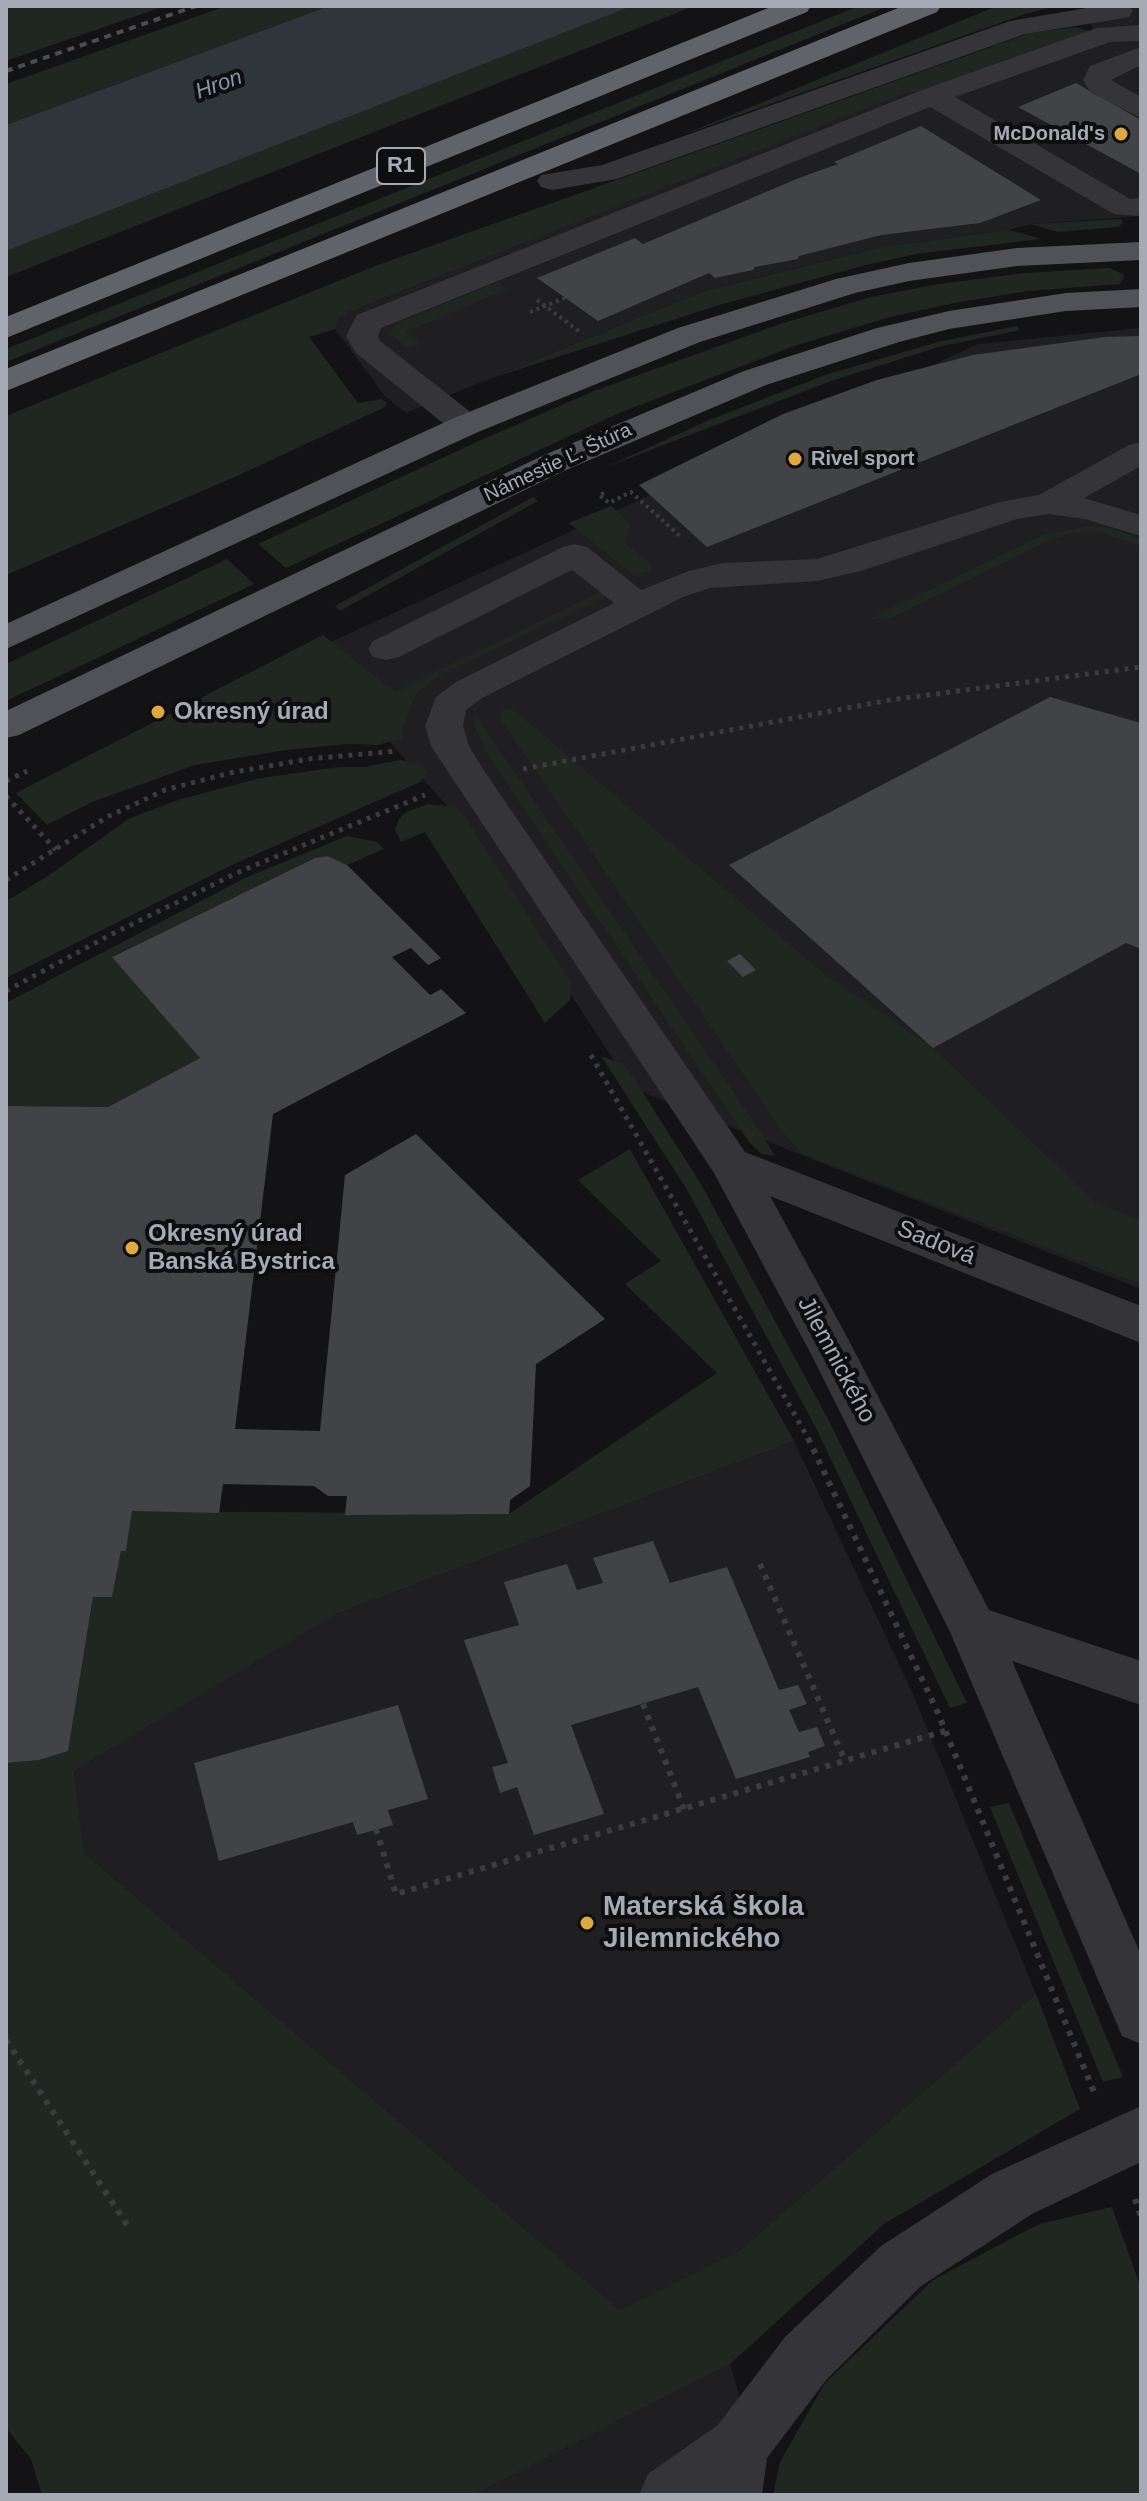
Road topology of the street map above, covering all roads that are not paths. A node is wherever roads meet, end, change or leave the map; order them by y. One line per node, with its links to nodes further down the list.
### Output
1 (797, 6): 11 (highway, R1)
2 (927, 6): 6 (highway, R1)
3 (1138, 35): 4 (street); 5 (street); 7 (street)
4 (932, 96): 8 (street); 14 (street)
5 (1141, 109)
6 (629, 128): 7 (highway); 12 (highway, R1)
7 (552, 181): 13 (highway)
8 (1141, 207)
9 (1140, 251): 14 (main road)
10 (1141, 298): 21 (main road, Námestie Ľ. Štúra)
11 (6, 328)
12 (6, 381)
13 (6, 407)
14 (466, 425): 19 (main road)
15 (1141, 452): 16 (street)
16 (1048, 504): 17 (street); 18 (street)
17 (1141, 526)
18 (638, 605): 20 (street); 22 (street, Jilemnického)
19 (6, 638)
20 (386, 649)
21 (6, 726)
22 (730, 1163): 23 (street, Sadová); 24 (street, Jilemnického)
23 (1141, 1325)
24 (972, 1626): 25 (street); 26 (street, Jilemnického)
25 (1141, 1683)
26 (1141, 2018)
27 (1128, 2139): 28 (street)
28 (736, 2471): 29 (street)
29 (669, 2495)

